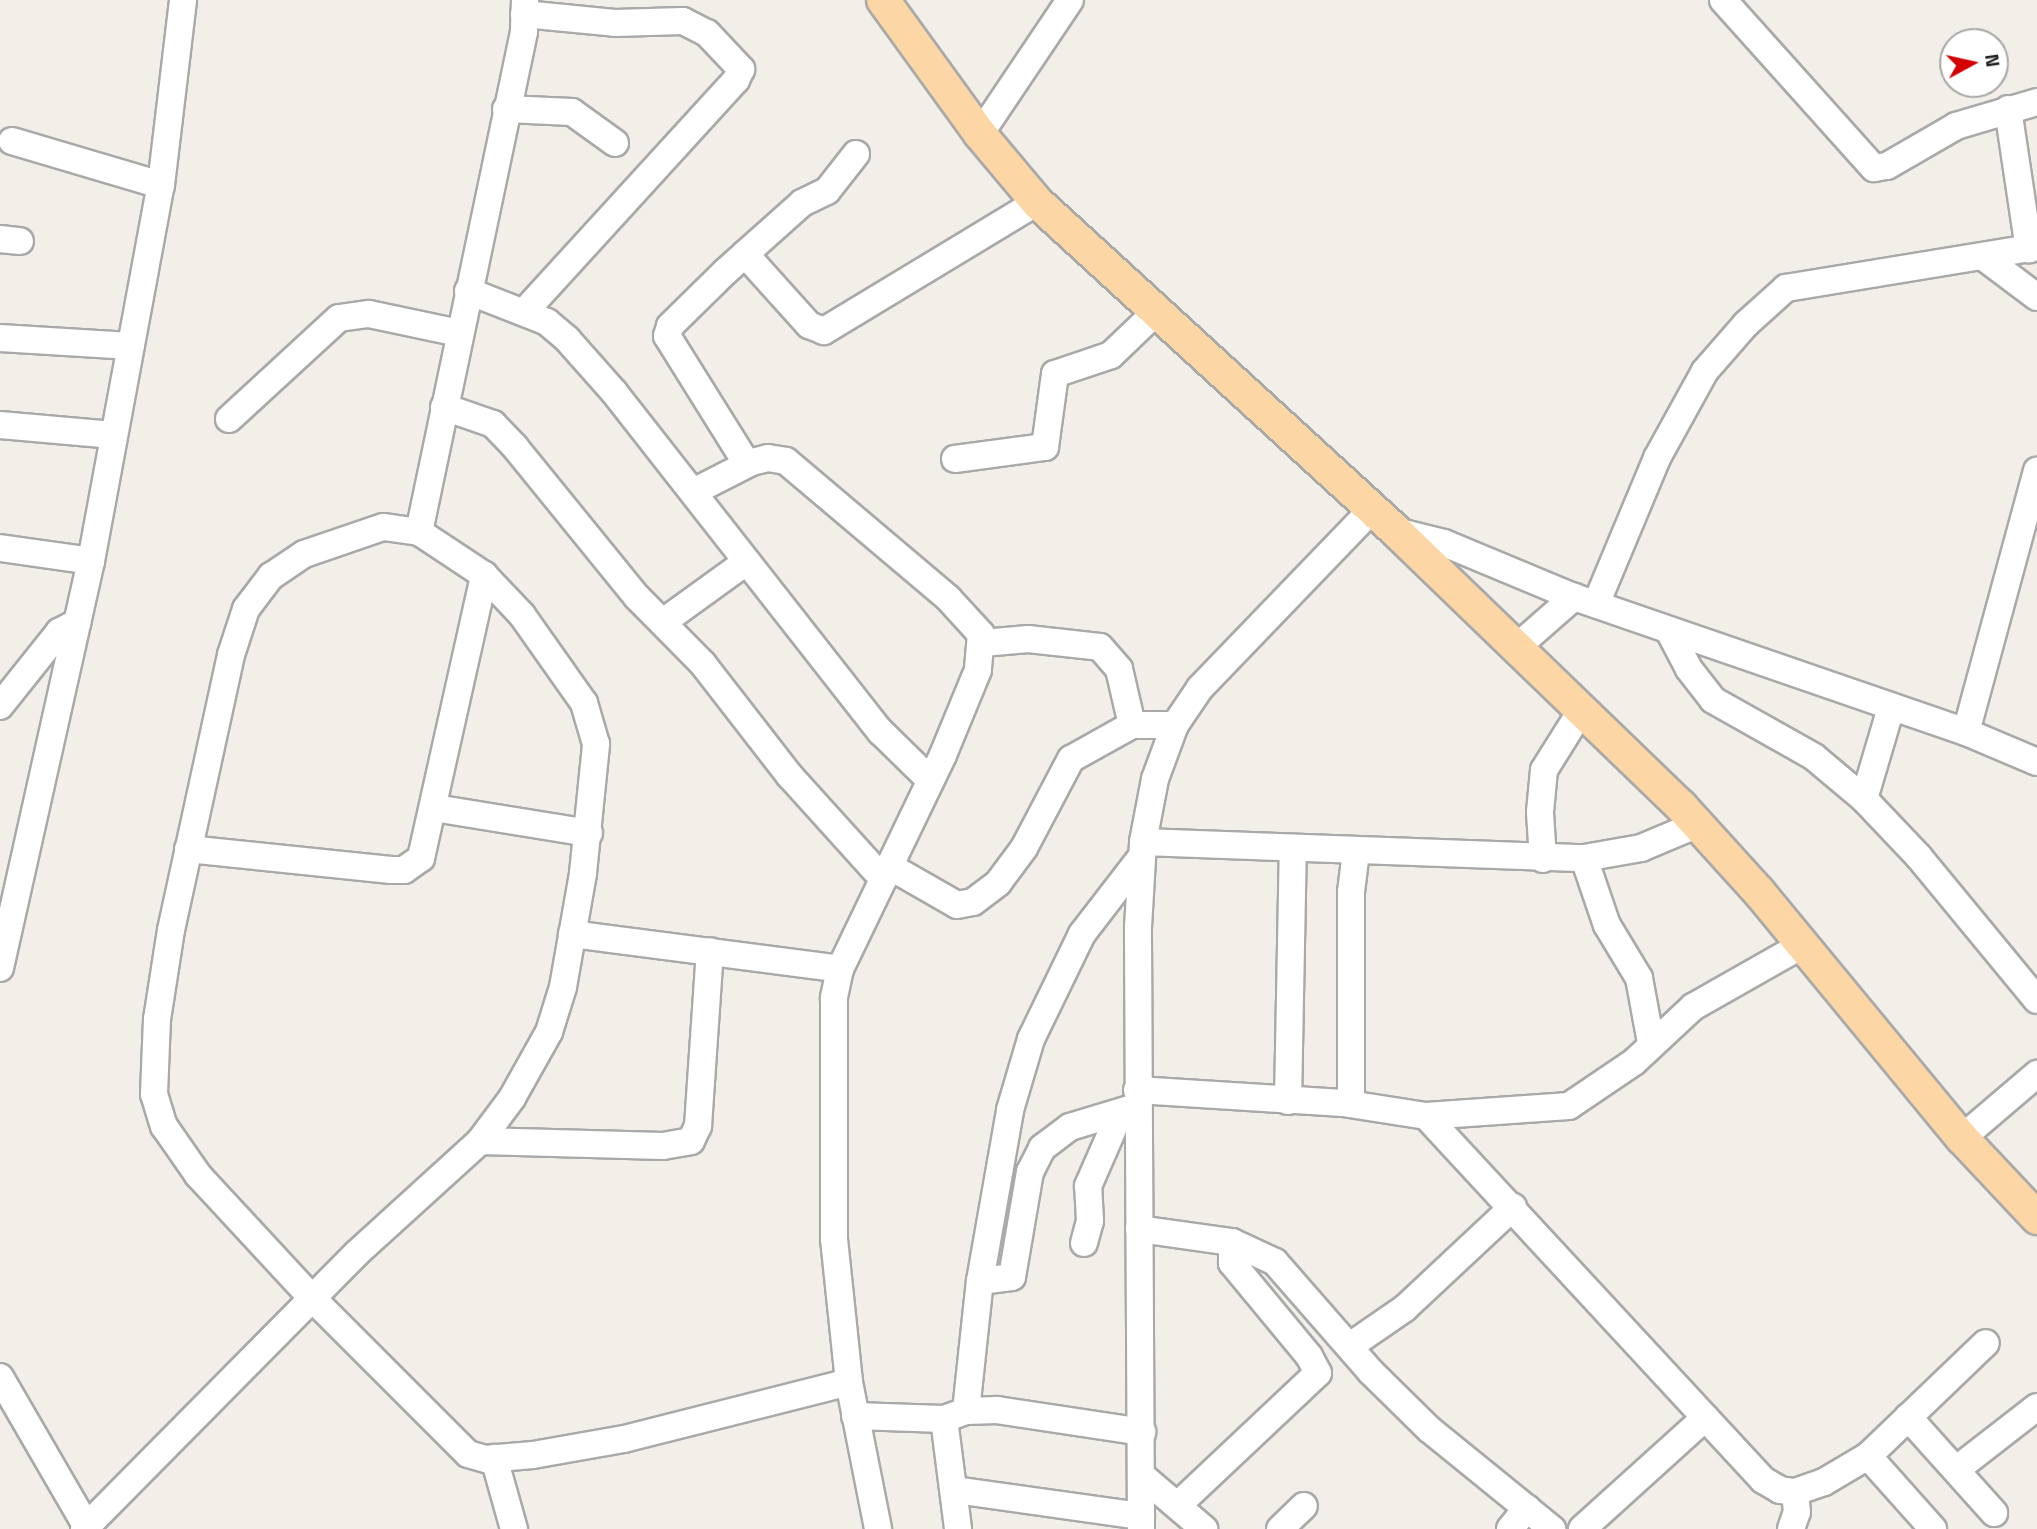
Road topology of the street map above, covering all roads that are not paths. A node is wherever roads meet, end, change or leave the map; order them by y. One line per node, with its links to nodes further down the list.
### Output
1 (183, 0): 13 (street)
2 (883, 0): 9 (main road)
3 (1070, 0): 9 (street)
4 (1723, 0): 8 (street)
5 (525, 7): 7 (street); 20 (street)
6 (2037, 102): 8 (street)
7 (506, 108): 11 (street); 18 (street)
8 (2008, 109): 15 (street)
9 (980, 134): 14 (main road)
10 (12, 141): 13 (street)
11 (615, 143)
12 (856, 155): 16 (street)
13 (161, 185): 24 (street)
14 (1037, 202): 16 (street); 21 (main road)
15 (2033, 248): 17 (street)
16 (746, 254): 30 (street)
17 (1985, 258): 19 (street); 40 (street)
18 (468, 290): 20 (street); 22 (street)
19 (2037, 297)
20 (525, 312): 32 (street)
21 (1156, 312): 29 (street); 33 (main road)
22 (459, 333): 25 (street); 26 (street)
23 (0, 338): 24 (street)
24 (131, 346): 28 (street)
25 (444, 407): 35 (street); 42 (street)
26 (229, 419)
27 (0, 425): 28 (street)
28 (114, 435): 37 (street)
29 (955, 459)
30 (747, 464): 32 (street); 44 (street)
31 (2037, 470): 51 (street)
32 (693, 492): 38 (street)
33 (1371, 510): 34 (main road); 50 (street)
34 (1396, 531): 40 (street); 45 (main road)
35 (419, 532): 39 (street); 59 (street)
36 (0, 548): 37 (street)
37 (91, 561): 41 (street)
38 (746, 562): 42 (street); 53 (street)
39 (484, 575): 55 (street); 57 (street)
40 (1585, 601): 43 (street); 45 (street)
41 (78, 622): 46 (street); 68 (street)
42 (663, 622): 64 (street)
43 (1669, 631): 47 (street); 54 (street)
44 (983, 643): 49 (street); 53 (street)
45 (1517, 647): 48 (main road)
46 (0, 706)
47 (1891, 708): 51 (street); 54 (street)
48 (1581, 711): 56 (main road); 63 (street)
49 (1132, 724): 50 (street); 64 (street)
50 (1175, 725): 60 (street)
51 (1966, 732): 52 (street)
52 (2037, 762)
53 (930, 780): 64 (street)
54 (1864, 799): 70 (street)
55 (433, 808): 57 (street); 59 (street)
56 (1698, 824): 62 (street); 66 (main road)
57 (589, 832): 65 (street)
58 (1293, 848): 60 (street); 61 (street); 73 (street)
59 (188, 849): 85 (street)
60 (1143, 849): 74 (street); 84 (street)
61 (1356, 852): 63 (street); 75 (street)
62 (1584, 858): 63 (street); 71 (street)
63 (1543, 859)
64 (886, 872): 69 (street)
65 (572, 934): 67 (street); 78 (street)
66 (1802, 945): 71 (street); 77 (main road)
67 (710, 951): 69 (street); 78 (street)
68 (0, 968)
69 (840, 969): 89 (street)
70 (2037, 1000)
71 (1651, 1043): 76 (street)
72 (2037, 1074): 77 (street)
73 (1288, 1101): 74 (street); 75 (street)
74 (1131, 1103): 81 (street); 83 (street); 84 (street)
75 (1351, 1104): 76 (street)
76 (1426, 1116): 79 (street)
77 (1962, 1138): 80 (main road)
78 (480, 1141): 85 (street)
79 (1513, 1207): 87 (street); 94 (street)
80 (2037, 1218)
81 (1139, 1230): 82 (street); 95 (street)
82 (1232, 1242): 87 (street); 102 (street)
83 (1084, 1243)
84 (980, 1281): 91 (street)
85 (313, 1299): 97 (street); 107 (street)
86 (1986, 1343): 93 (street)
87 (1350, 1346): 104 (street)
88 (0, 1377): 107 (street)
89 (849, 1382): 92 (street); 97 (street)
90 (2037, 1407): 98 (street)
91 (955, 1415): 92 (street); 95 (street); 100 (street)
92 (855, 1416): 109 (street)
93 (1908, 1417): 96 (street); 98 (street)
94 (1705, 1418): 101 (street); 115 (street)
95 (1142, 1432): 99 (street)
96 (1868, 1456): 101 (street); 117 (street)
97 (494, 1458): 108 (street)
98 (1956, 1469): 105 (street)
99 (1142, 1476): 102 (street); 106 (street)
100 (955, 1490): 106 (street); 110 (street)
101 (1795, 1492): 116 (street)
102 (1179, 1504): 111 (street)
103 (1304, 1506): 112 (street)
104 (1527, 1508): 113 (street); 114 (street)
105 (1994, 1513)
106 (1141, 1522)
107 (86, 1528)
108 (514, 1529)
109 (878, 1529)
110 (958, 1529)
111 (1204, 1529)
112 (1280, 1529)
113 (1510, 1529)
114 (1552, 1529)
115 (1582, 1529)
116 (1791, 1529)
117 (1933, 1529)

